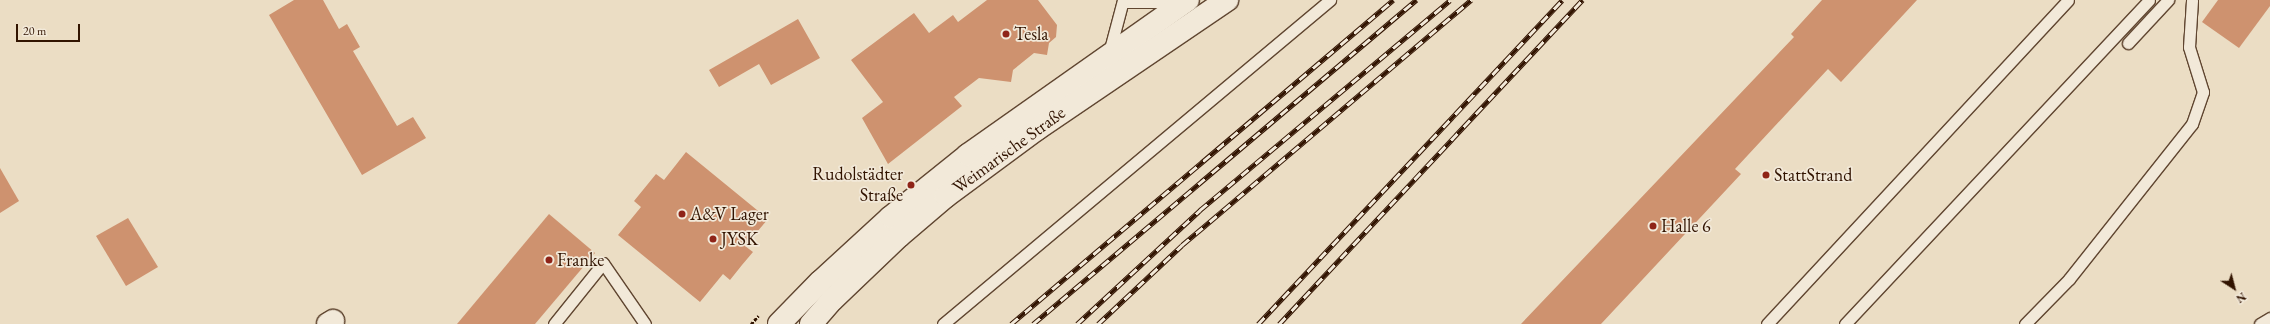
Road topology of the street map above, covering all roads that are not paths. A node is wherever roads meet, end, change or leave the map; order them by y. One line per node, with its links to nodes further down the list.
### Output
1 (1227, 0): 15 (main road, Weimarische Straße)
2 (1330, 0): 16 (lane)
3 (2068, 0): 17 (lane)
4 (2149, 0): 18 (lane)
5 (2168, 0): 9 (lane)
6 (2192, 0): 19 (lane)
7 (1123, 1): 8 (lane); 10 (lane)
8 (1187, 1): 10 (main road, Weimarische Straße)
9 (2128, 43)
10 (1108, 56): 14 (main road, Weimarische Straße)
11 (2270, 318): 20 (lane)
12 (554, 324): 13 (lane)
13 (645, 324)
14 (779, 324)
15 (811, 324)
16 (943, 324)
17 (1767, 324)
18 (1845, 324)
19 (2025, 324)
20 (2260, 324)

